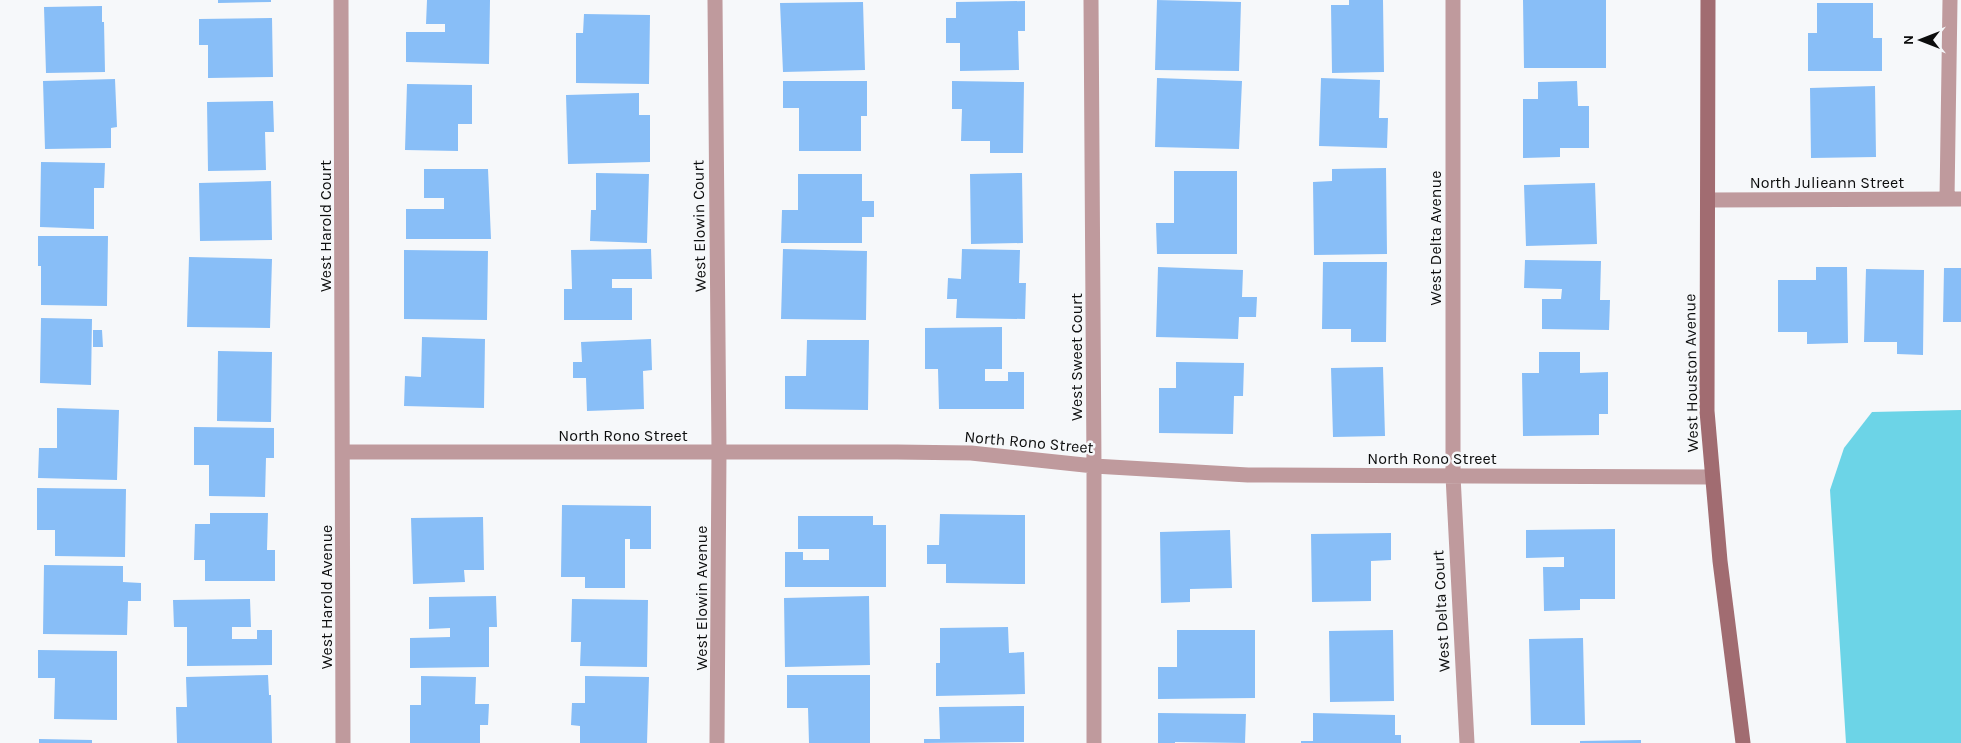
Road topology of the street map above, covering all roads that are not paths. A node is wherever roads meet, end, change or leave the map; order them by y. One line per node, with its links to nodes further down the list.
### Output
1 (341, 0): 9 (street, West Harold Court)
2 (714, 0): 10 (street, West Elowin Court)
3 (1091, 0): 11 (street, West Sweet Court)
4 (1453, 0): 12 (street, West Delta Avenue)
5 (1708, 0): 8 (street, West Houston Avenue)
6 (1950, 0): 7 (street)
7 (1954, 199): 8 (street, North Julieann Street)
8 (1708, 200): 13 (street, West Houston Avenue)
9 (343, 452): 10 (street, North Rono Street); 14 (street, West Harold Avenue)
10 (719, 452): 11 (street, North Rono Street); 15 (street, West Elowin Avenue)
11 (1094, 466): 12 (street, North Rono Street); 16 (street, West Sweet Court)
12 (1453, 476): 13 (street, North Rono Street); 17 (street, West Delta Court)
13 (1712, 477): 18 (street, West Houston Avenue)
14 (343, 743)
15 (717, 743)
16 (1094, 743)
17 (1467, 743)
18 (1743, 743)

